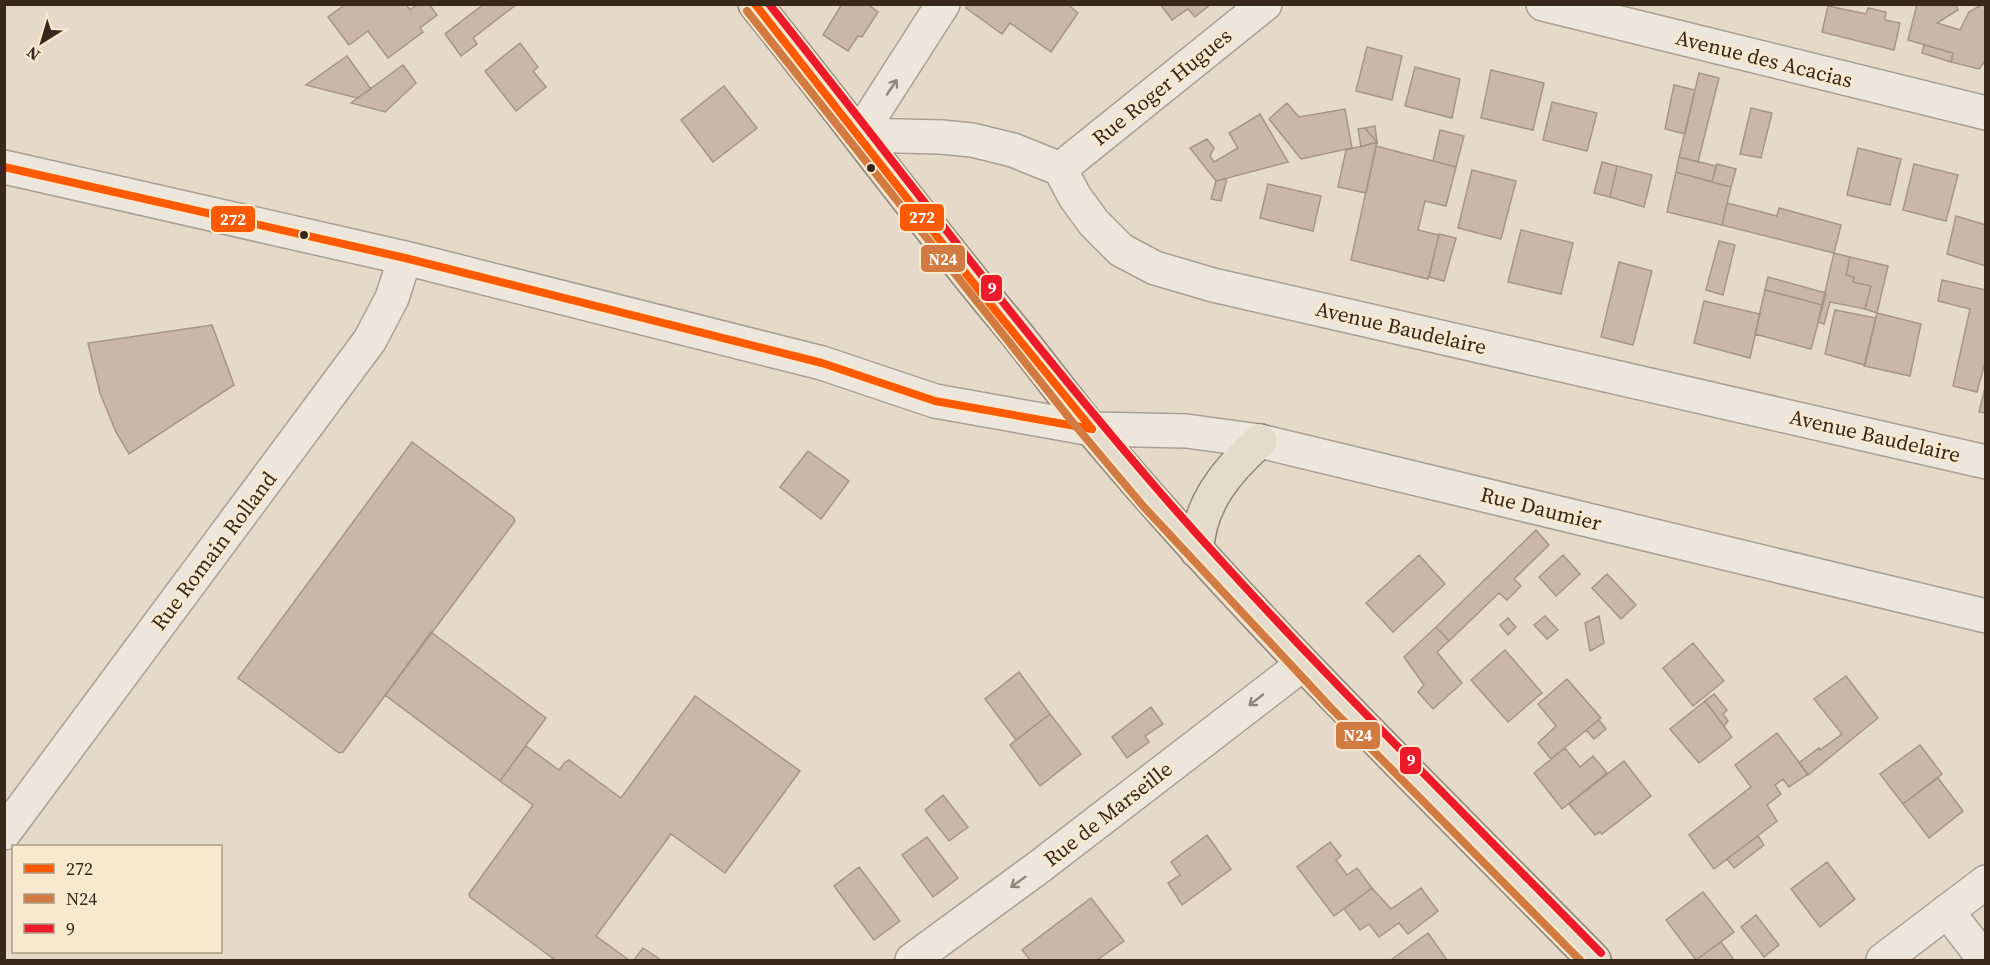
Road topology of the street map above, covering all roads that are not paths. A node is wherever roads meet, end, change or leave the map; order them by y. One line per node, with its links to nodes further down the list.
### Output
1 (754, 4): 6 (main road)
2 (943, 4): 6 (street, one-way to 2)
3 (1265, 4): 8 (street, Rue Roger Hugues)
4 (1543, 4): 5 (street, Avenue des Acacias)
5 (1986, 113)
6 (859, 135): 8 (street); 10 (main road)
7 (4, 167): 9 (street, Rue Daumier)
8 (1060, 169): 12 (street, Avenue Baudelaire)
9 (405, 258): 10 (street, Rue Daumier); 16 (street, Rue Romain Rolland)
10 (1092, 429): 11 (street, Rue Daumier); 13 (main road)
11 (1260, 441): 13 (main road); 14 (street, Rue Daumier)
12 (1986, 462)
13 (1197, 551): 15 (main road)
14 (1986, 616)
15 (1303, 664): 19 (street, Rue de Marseille, one-way to 19); 20 (main road)
16 (4, 833)
17 (1986, 882): 18 (street)
18 (1947, 911): 21 (street); 22 (street)
19 (912, 960)
20 (1594, 960)
21 (1883, 960)
22 (1985, 960)

